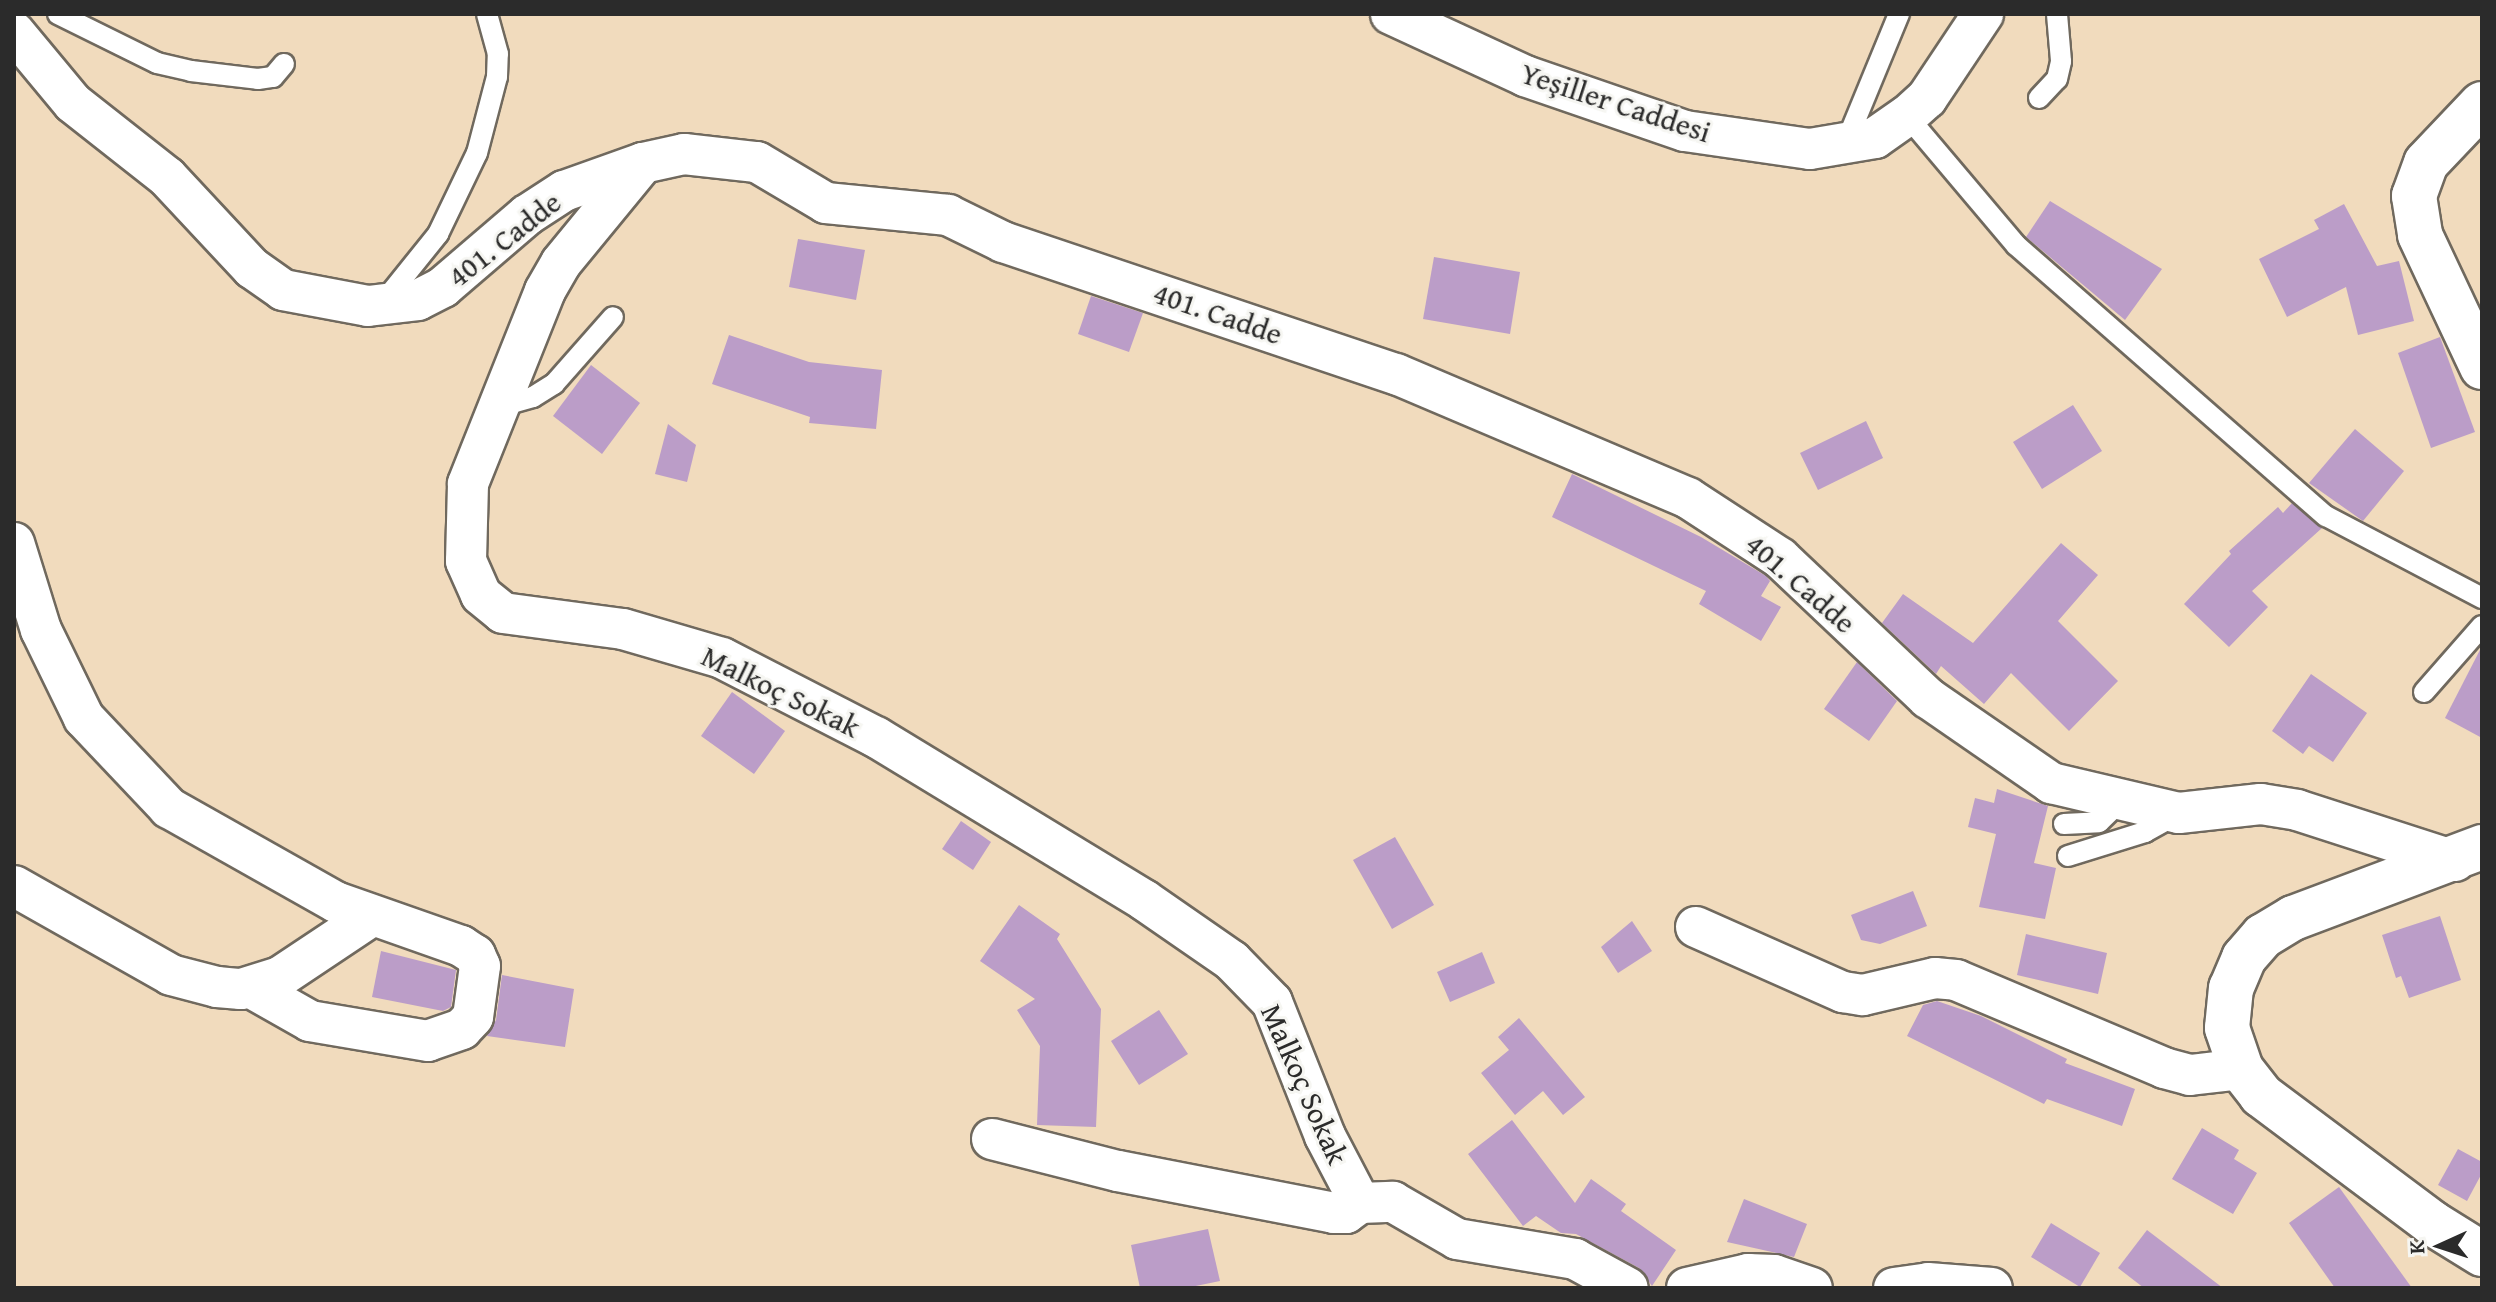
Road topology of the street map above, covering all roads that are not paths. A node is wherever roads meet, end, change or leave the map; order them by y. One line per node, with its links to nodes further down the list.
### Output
1 (58, 14): 8 (lane)
2 (487, 14): 14 (lane)
3 (1391, 14): 12 (street, Yeşiller Caddesi)
4 (1899, 14): 12 (lane)
5 (1983, 14): 11 (street, Yeşiller Caddesi)
6 (2057, 14): 9 (lane)
7 (14, 32): 14 (street, 401. Cadde)
8 (284, 64)
9 (2039, 98)
10 (2482, 104): 16 (street)
11 (1907, 116): 12 (street, Yeşiller Caddesi); 19 (lane)
12 (1845, 145)
13 (643, 163): 14 (street, 401. Cadde); 17 (street, Malkoç Sokak); 22 (street, 401. Cadde)
14 (379, 306)
15 (613, 317): 17 (lane)
16 (2482, 367)
17 (498, 407): 33 (street, Malkoç Sokak)
18 (14, 543): 28 (street)
19 (2482, 598)
20 (2482, 626): 21 (lane)
21 (2424, 692)
22 (2120, 802): 23 (street, 401. Cadde); 24 (lane)
23 (2179, 813): 25 (street, 401. Cadde); 26 (lane)
24 (2064, 824)
25 (2468, 854): 31 (street)
26 (2068, 856)
27 (14, 886): 30 (street)
28 (370, 917): 30 (street); 30 (street)
29 (1696, 927): 31 (street)
30 (250, 987)
31 (2241, 1069): 34 (street)
32 (992, 1139): 33 (street)
33 (1360, 1203): 35 (street)
34 (2482, 1254)
35 (1628, 1288)
36 (1687, 1288): 37 (street)
37 (1812, 1288)
38 (1894, 1288): 39 (street)
39 (1992, 1288)

